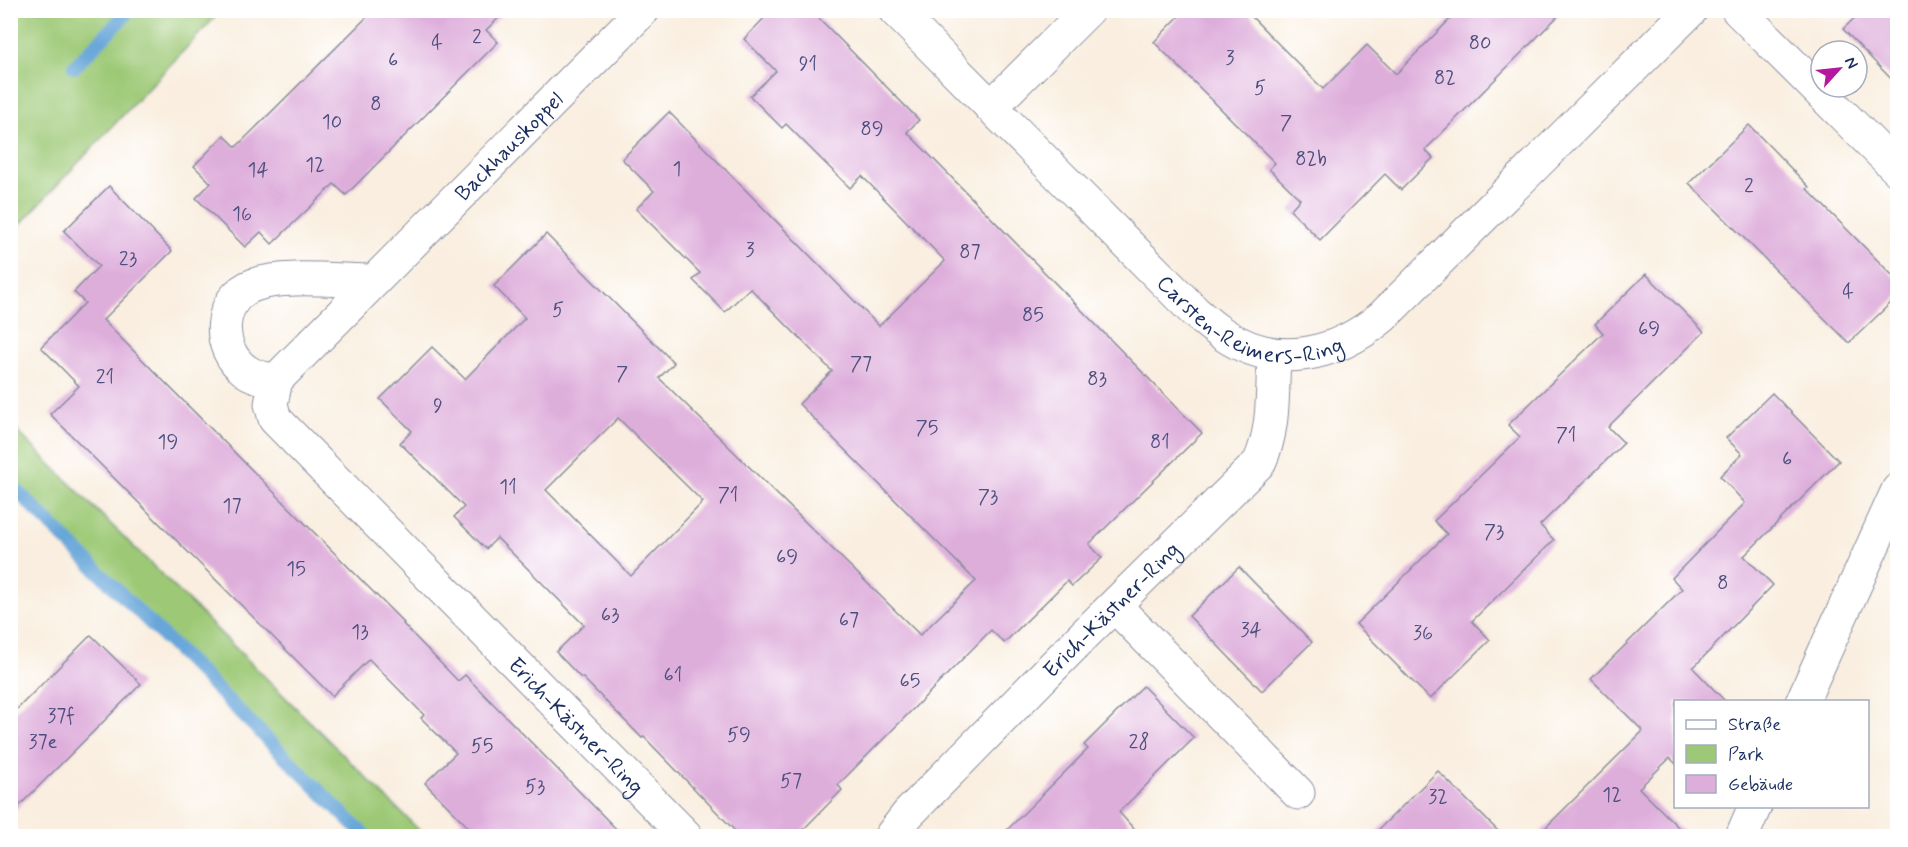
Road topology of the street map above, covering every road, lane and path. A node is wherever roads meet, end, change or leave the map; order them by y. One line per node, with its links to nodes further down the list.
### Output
1 (643, 10): 8 (street, Backhauskoppel)
2 (895, 10): 6 (street, Carsten-Reimers-Ring)
3 (1089, 10): 6 (street)
4 (1691, 10): 9 (street, Carsten-Reimers-Ring)
5 (1738, 10): 7 (street)
6 (991, 107): 9 (street, Carsten-Reimers-Ring)
7 (1898, 170)
8 (374, 281): 10 (street, Backhauskoppel); 10 (street)
9 (1274, 355): 12 (street, Erich-Kästner-Ring)
10 (276, 381): 16 (street, Erich-Kästner-Ring)
11 (1898, 490): 13 (street)
12 (1114, 606): 14 (street); 17 (street, Erich-Kästner-Ring)
13 (1803, 700)
14 (1298, 793)
15 (1755, 808): 18 (street)
16 (686, 837)
17 (891, 837)
18 (1742, 837)

